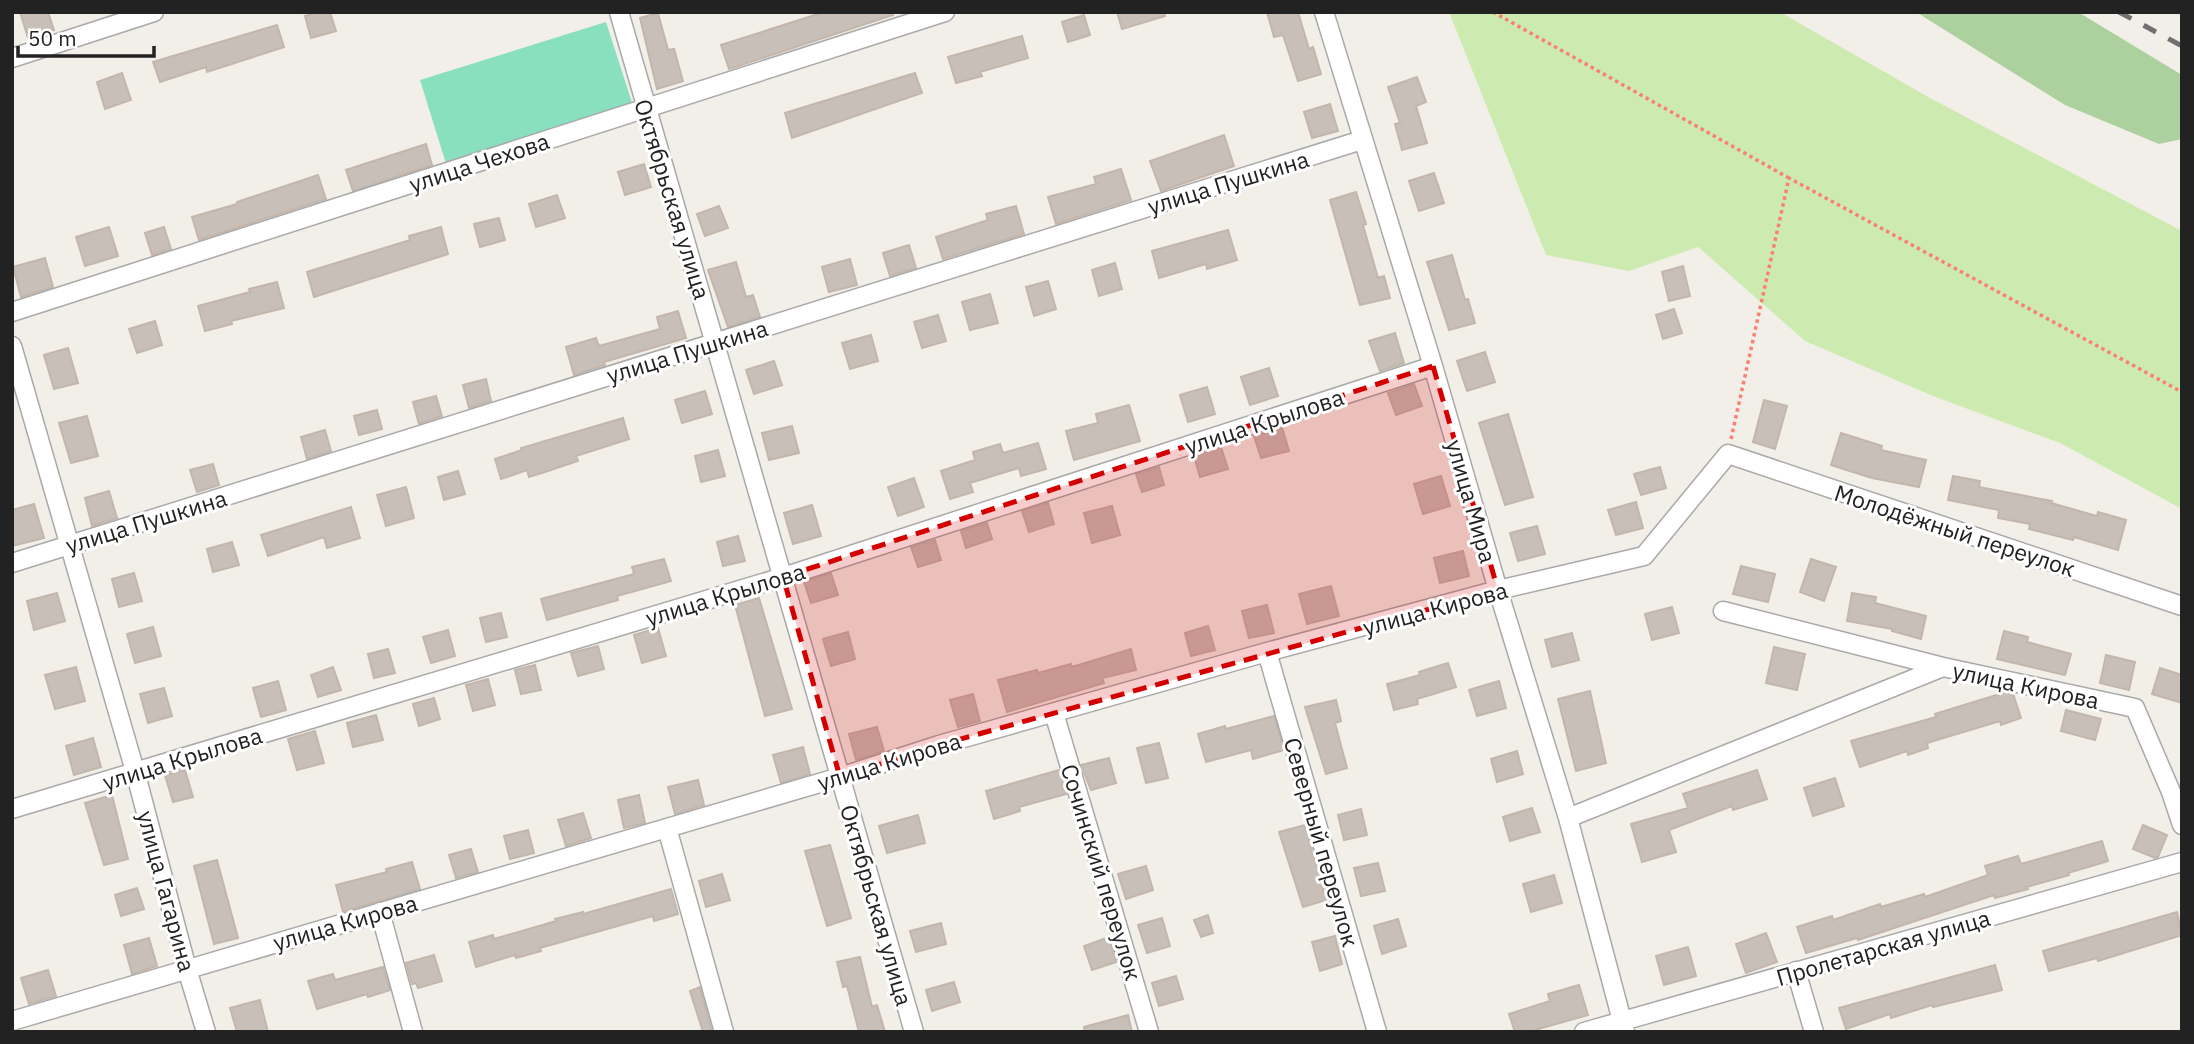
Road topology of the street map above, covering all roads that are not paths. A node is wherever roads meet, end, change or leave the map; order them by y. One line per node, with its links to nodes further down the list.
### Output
1 (154, 12): 5 (street)
2 (619, 12): 6 (street, Октябрьская улица)
3 (945, 12): 6 (street, улица Чехова)
4 (1324, 12): 7 (street, улица Мира)
5 (12, 58)
6 (646, 108): 8 (street, улица Чехова); 9 (street, Октябрьская улица)
7 (1362, 140): 9 (street, улица Пушкина); 11 (street, улица Мира)
8 (12, 312)
9 (716, 342): 13 (street, улица Пушкина); 15 (street, Октябрьская улица)
10 (12, 346): 13 (street, улица Гагарина)
11 (1433, 366): 15 (street, улица Крылова); 16 (street, улица Мира)
12 (1728, 454): 16 (street, улица Кирова); 17 (street, Молодёжный переулок)
13 (68, 545): 14 (street, улица Пушкина); 22 (street, улица Гагарина)
14 (12, 563)
15 (783, 577): 22 (street, улица Крылова); 23 (street, Октябрьская улица)
16 (1497, 590): 19 (street, улица Кирова); 25 (street, улица Мира)
17 (2182, 606)
18 (1723, 611): 20 (street)
19 (1267, 652): 21 (street, улица Кирова); 39 (street, Северный переулок)
20 (1943, 667): 25 (street, улица Кирова); 26 (street, улица Кирова)
21 (1054, 713): 23 (street, улица Кирова); 38 (street, Сочинский переулок)
22 (135, 771): 24 (street, улица Крылова); 30 (street, улица Гагарина)
23 (840, 778): 27 (street, улица Кирова); 37 (street, Октябрьская улица)
24 (12, 809)
25 (1568, 818): 33 (street, улица Мира)
26 (2182, 825)
27 (667, 828): 29 (street, улица Кирова); 36 (street)
28 (2182, 862): 31 (street, Пролетарская улица)
29 (380, 912): 30 (street, улица Кирова); 35 (street)
30 (187, 969): 32 (street, улица Кирова); 34 (street, улица Гагарина)
31 (1796, 971): 33 (street, Пролетарская улица); 41 (street)
32 (12, 1021)
33 (1624, 1026): 40 (street, Пролетарская улица)
34 (206, 1032)
35 (413, 1032)
36 (724, 1032)
37 (914, 1032)
38 (1149, 1032)
39 (1377, 1032)
40 (1584, 1032)
41 (1814, 1032)

